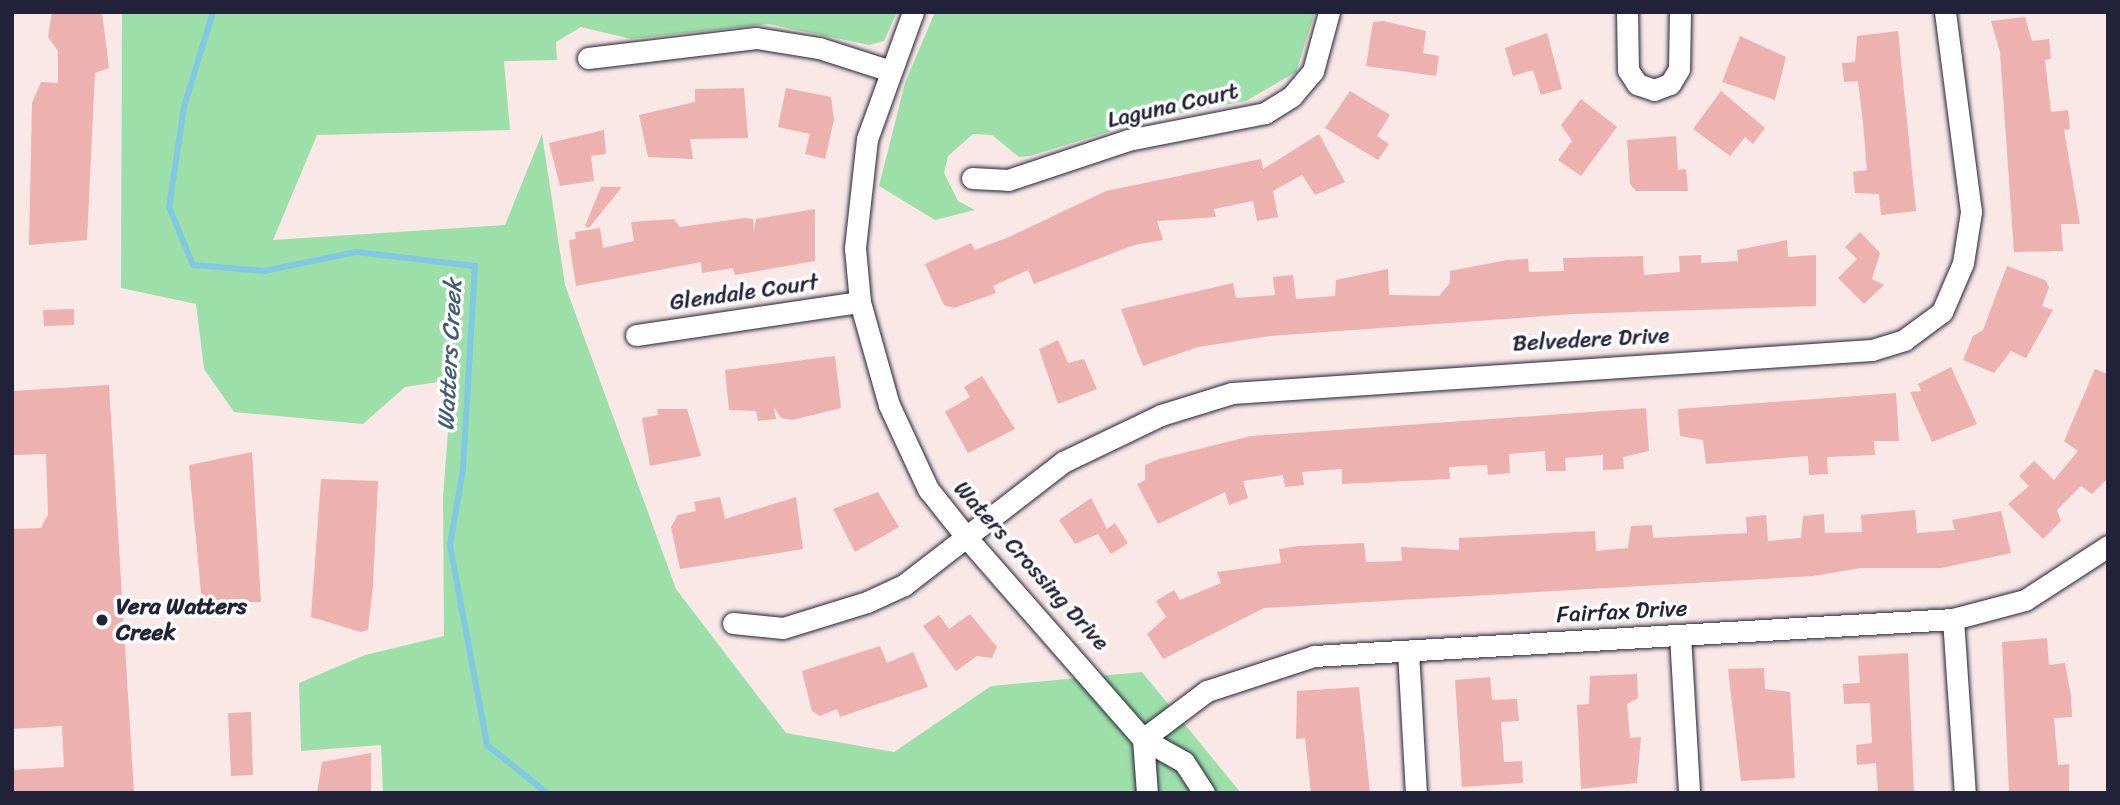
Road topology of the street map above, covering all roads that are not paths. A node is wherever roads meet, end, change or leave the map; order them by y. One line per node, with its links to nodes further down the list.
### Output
1 (913, 12): 7 (street, Waters Crossing Drive)
2 (1329, 12): 8 (street, Laguna Court)
3 (1627, 12): 4 (street)
4 (1680, 12)
5 (1945, 12): 11 (street, Belvedere Drive)
6 (588, 58): 7 (street)
7 (888, 70): 9 (street, Waters Crossing Drive)
8 (972, 178)
9 (860, 302): 10 (street, Glendale Court); 11 (street, Waters Crossing Drive)
10 (636, 335)
11 (967, 538): 14 (street, Belvedere Drive); 17 (street, Waters Crossing Drive)
12 (2108, 546): 13 (street, Fairfax Drive)
13 (1953, 619): 15 (street, Fairfax Drive); 22 (street)
14 (733, 623)
15 (1680, 635): 16 (street, Fairfax Drive); 21 (street)
16 (1408, 651): 17 (street, Fairfax Drive); 20 (street)
17 (1143, 739): 18 (street); 19 (street, Waters Crossing Drive)
18 (1147, 793)
19 (1204, 793)
20 (1416, 793)
21 (1689, 793)
22 (1965, 793)

